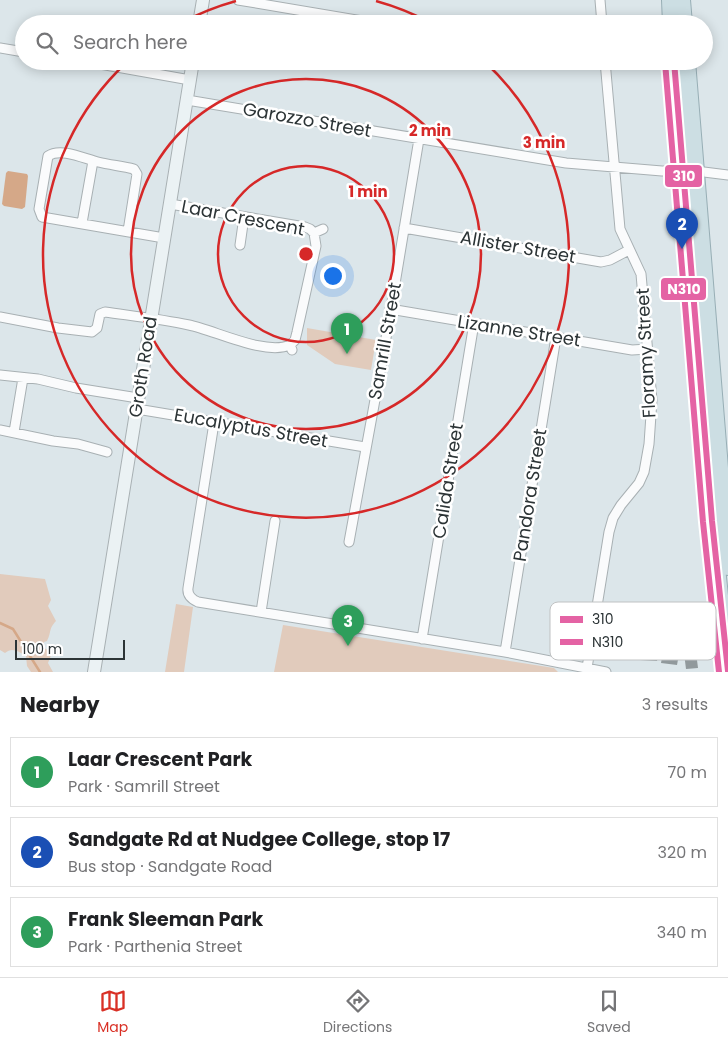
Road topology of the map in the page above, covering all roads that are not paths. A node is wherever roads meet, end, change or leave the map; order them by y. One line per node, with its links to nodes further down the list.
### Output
1 (203, 0): 6 (street)
2 (238, 0): 7 (street)
3 (600, 0): 8 (street)
4 (670, 0): 9 (highway)
5 (682, 0): 10 (highway)
6 (200, 15)
7 (327, 15)
8 (601, 15)
9 (671, 15)
10 (683, 15)
11 (0, 48): 12 (street)
12 (15, 50)
13 (133, 70): 18 (street)
14 (192, 70): 18 (street, Groth Road)
15 (607, 70): 22 (street, Floramy Street)
16 (675, 70): 23 (highway)
17 (687, 70): 23 (highway)
18 (190, 80): 19 (street, Groth Road)
19 (187, 100): 20 (street, Garozzo Street); 25 (street, Groth Road)
20 (419, 139): 22 (street, Garozzo Street); 28 (street, Samrill Street)
21 (93, 161): 27 (street); 27 (street); 30 (street)
22 (615, 168): 23 (street, Garozzo Street); 34 (street, Floramy Street)
23 (689, 171): 24 (street, Garozzo Street); 51 (highway); 58 (highway)
24 (728, 175)
25 (170, 204): 26 (street, Laar Crescent); 32 (street, Groth Road)
26 (244, 217): 31 (street, Laar Crescent); 33 (street)
27 (82, 223): 30 (street)
28 (404, 228): 34 (street, Allister Street); 35 (street, Samrill Street)
29 (323, 229): 31 (street, Laar Crescent)
30 (128, 231): 32 (street)
31 (314, 233): 37 (street, Laar Crescent)
32 (164, 238): 37 (street, Groth Road)
33 (240, 245)
34 (629, 250): 40 (street, Floramy Street)
35 (390, 309): 38 (street, Lizanne Street); 47 (street, Samrill Street)
36 (0, 317): 37 (street, Laar Crescent)
37 (151, 320): 43 (street, Groth Road)
38 (474, 323): 39 (street, Lizanne Street); 54 (street, Calida Street)
39 (556, 337): 40 (street, Lizanne Street); 55 (street, Pandora Street)
40 (648, 350): 52 (street, Floramy Street)
41 (0, 375): 42 (street, Eucalyptus Street)
42 (23, 378): 43 (street, Eucalyptus Street); 46 (street)
43 (138, 404): 44 (street, Eucalyptus Street); 59 (street, Groth Road)
44 (214, 423): 47 (street, Eucalyptus Street); 53 (street)
45 (0, 430): 46 (street)
46 (14, 432): 48 (street)
47 (365, 447): 50 (street, Samrill Street)
48 (107, 452)
49 (276, 521): 53 (street)
50 (349, 542)
51 (728, 566)
52 (598, 602)
53 (261, 612): 54 (street)
54 (422, 640): 55 (street)
55 (505, 652): 57 (street)
56 (588, 660): 57 (street, Floramy Street)
57 (587, 668): 60 (street)
58 (728, 671)
59 (94, 672)
60 (606, 672)

